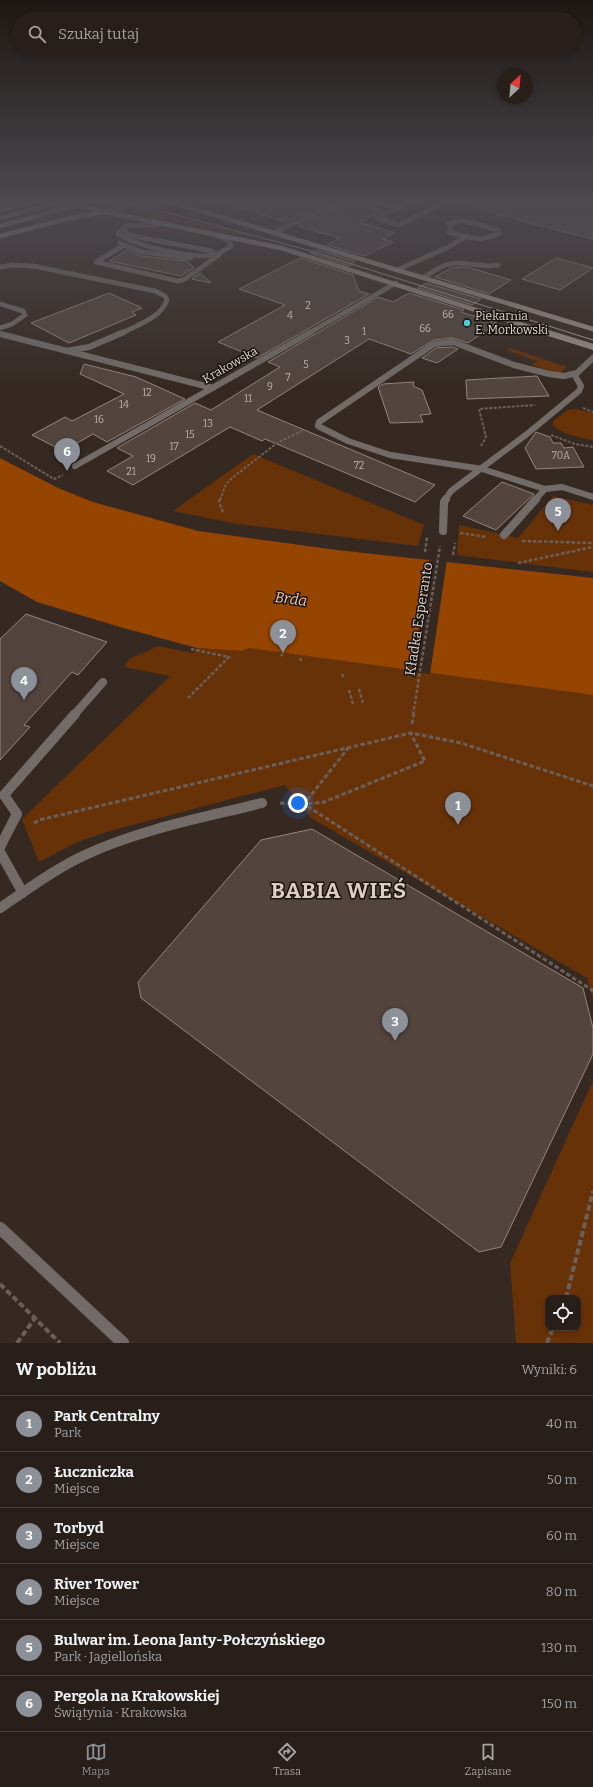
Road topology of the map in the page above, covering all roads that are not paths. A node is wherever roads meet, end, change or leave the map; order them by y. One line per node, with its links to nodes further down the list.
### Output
1 (103, 264): 2 (street)
2 (207, 264)
3 (332, 264): 12 (main road)
4 (376, 264): 10 (main road)
5 (411, 264): 10 (street)
6 (450, 264): 11 (street)
7 (460, 264): 8 (street)
8 (498, 265)
9 (0, 268): 18 (street)
10 (397, 270): 11 (main road)
11 (424, 277): 15 (main road)
12 (396, 283): 17 (main road); 23 (street, Krakowska)
13 (0, 304): 14 (street)
14 (0, 328)
15 (592, 329)
16 (0, 334): 18 (street)
17 (593, 347)
18 (66, 351): 23 (street)
19 (593, 358): 20 (street)
20 (586, 365): 21 (street); 22 (street)
21 (593, 367)
22 (574, 374): 25 (street); 25 (street)
23 (213, 388): 24 (street, Krakowska)
24 (75, 466)
25 (482, 469): 26 (street); 28 (street)
26 (545, 489): 27 (street); 29 (street)
27 (593, 497)
28 (443, 531)
29 (504, 535)
30 (103, 682): 31 (street)
31 (2, 794): 33 (street)
32 (262, 803): 36 (street)
33 (3, 833): 34 (street)
34 (0, 847)
35 (0, 852): 36 (street)
36 (23, 893): 37 (street)
37 (0, 908)
38 (0, 1228): 39 (street)
39 (123, 1343)

